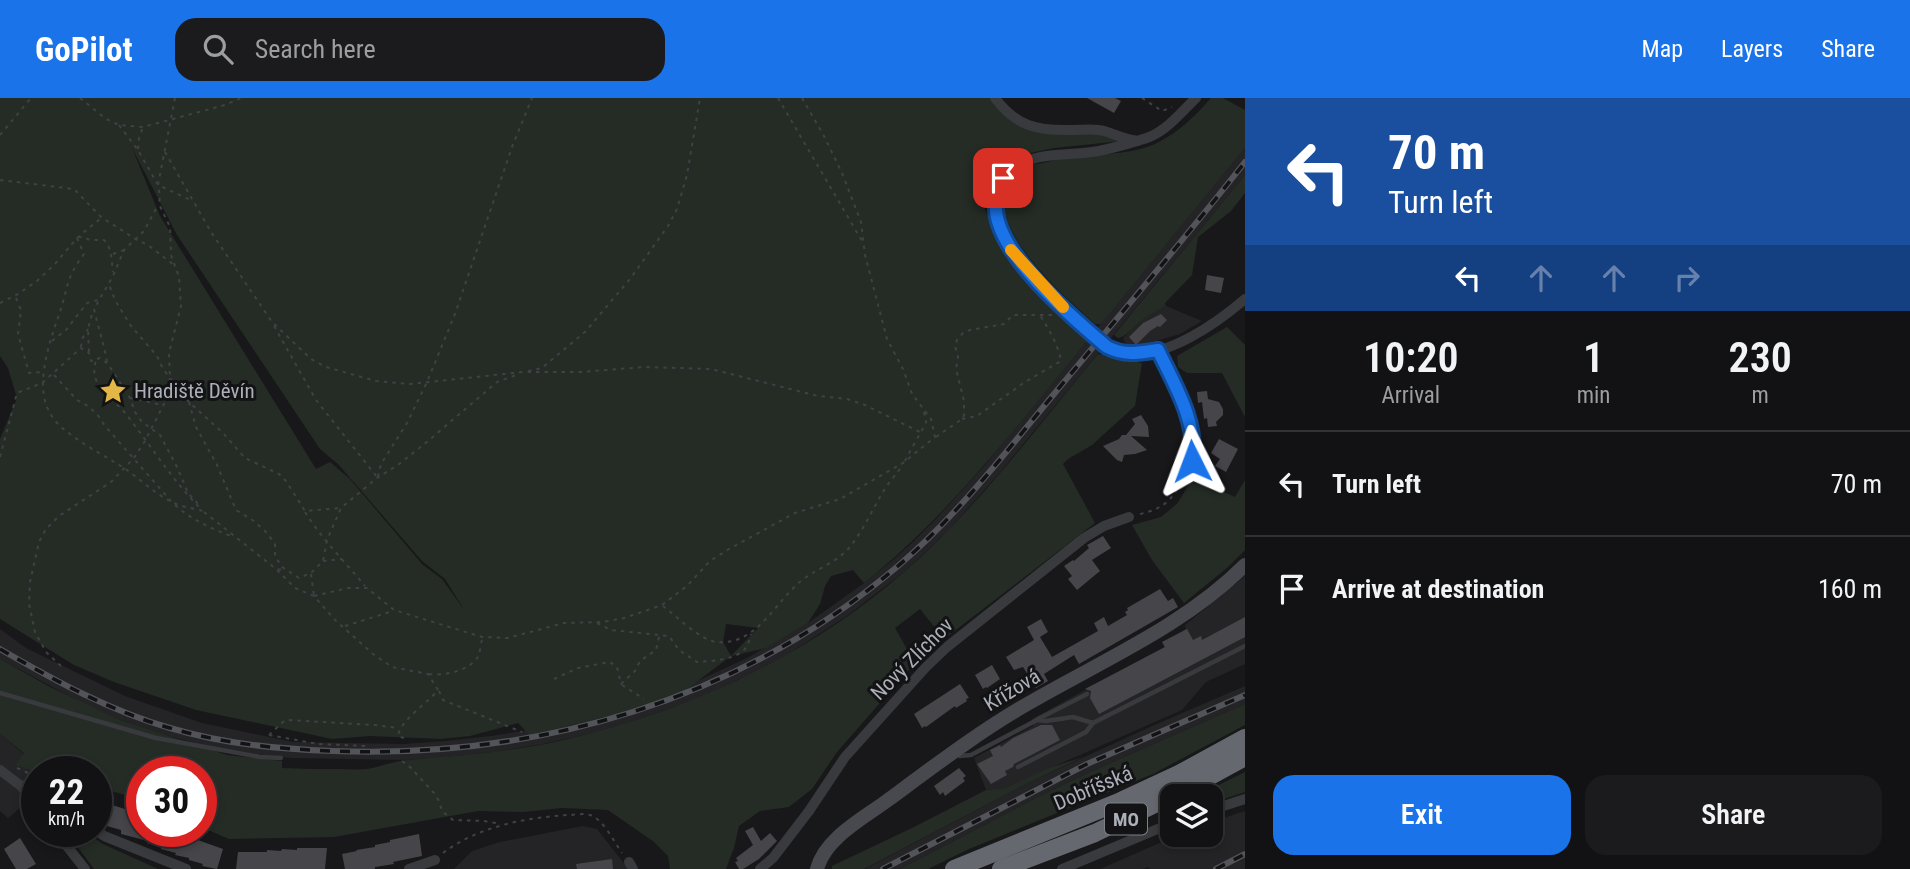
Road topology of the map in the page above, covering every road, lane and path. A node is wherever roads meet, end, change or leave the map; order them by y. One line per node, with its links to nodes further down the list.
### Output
1 (31, 98): 16 (path)
2 (80, 98): 14 (path)
3 (175, 98): 13 (path)
4 (241, 98): 13 (path)
5 (532, 98): 52 (path)
6 (700, 98): 49 (path)
7 (778, 98): 27 (path)
8 (802, 98): 57 (path)
9 (995, 98): 17 (street)
10 (1142, 98): 12 (path)
11 (1196, 98): 17 (street)
12 (1173, 106)
13 (172, 120): 15 (path); 19 (path)
14 (119, 125): 15 (path); 18 (path)
15 (143, 127): 18 (path)
16 (0, 135)
17 (1138, 141): 44 (street)
18 (138, 150): 21 (path)
19 (165, 152): 21 (path); 22 (path)
20 (0, 180): 24 (path)
21 (158, 185): 22 (path); 23 (path)
22 (194, 202): 40 (path)
23 (159, 204): 26 (path); 30 (path)
24 (102, 217): 25 (path); 26 (path)
25 (77, 238): 29 (path); 33 (path); 42 (path)
26 (137, 240): 28 (path); 30 (path)
27 (862, 241)
28 (124, 250): 29 (path); 31 (path)
29 (112, 254): 31 (path)
30 (175, 266): 51 (path)
31 (113, 276): 32 (path)
32 (108, 282): 35 (path); 51 (path)
33 (15, 296): 36 (path); 48 (path)
34 (1245, 299): 44 (street)
35 (99, 300): 37 (path); 42 (path)
36 (0, 303)
37 (94, 309): 41 (path); 47 (path)
38 (1040, 315): 39 (path); 58 (path); 58 (path)
39 (1058, 315)
40 (272, 322): 52 (path); 68 (path)
41 (88, 329): 43 (path); 45 (path)
42 (50, 343): 48 (path)
43 (81, 348): 45 (path); 50 (path)
44 (1158, 350): 67 (street)
45 (89, 353): 46 (path)
46 (96, 360): 47 (path); 62 (path)
47 (108, 364): 54 (path)
48 (44, 372): 53 (path)
49 (523, 372): 52 (path); 60 (path); 68 (path)
50 (54, 374): 53 (path); 64 (path)
51 (170, 378): 55 (path); 56 (path)
52 (427, 382): 68 (path)
53 (42, 383): 63 (path); 66 (path)
54 (130, 398): 56 (path); 59 (path)
55 (189, 402): 72 (path); 80 (path)
56 (163, 405): 59 (path)
57 (923, 409): 60 (path); 61 (path)
58 (962, 419): 61 (path)
59 (152, 429): 62 (path); 71 (path)
60 (920, 432): 65 (path)
61 (935, 437): 65 (path)
62 (145, 441): 64 (path); 71 (path)
63 (0, 457)
64 (134, 458): 66 (path); 69 (path)
65 (903, 463): 84 (path); 88 (path)
66 (124, 468): 69 (path); 92 (path)
67 (1187, 473): 73 (path)
68 (377, 478): 70 (path)
69 (173, 503): 71 (path); 74 (path)
70 (341, 508): 72 (path); 75 (path)
71 (203, 511): 74 (path)
72 (305, 512): 75 (path)
73 (1129, 517): 126 (street, Nový Zlíchov)
74 (233, 537): 79 (path)
75 (327, 540): 76 (path); 77 (path)
76 (343, 559): 77 (path); 82 (path)
77 (323, 561): 81 (path)
78 (1245, 565): 107 (street, Křížová)
79 (276, 569): 80 (path); 83 (path)
80 (285, 570): 81 (path)
81 (311, 573): 83 (path)
82 (367, 588): 83 (path); 85 (path)
83 (314, 596): 87 (path)
84 (662, 606): 86 (path); 88 (path)
85 (394, 610): 87 (path); 90 (path)
86 (594, 622): 89 (path); 90 (path)
87 (343, 626): 93 (path)
88 (752, 633): 89 (path)
89 (659, 636): 95 (path)
90 (482, 637): 93 (path)
91 (1245, 646): 101 (lane)
92 (61, 666)
93 (428, 674): 96 (path)
94 (554, 679): 95 (path)
95 (621, 684): 99 (path)
96 (439, 691): 102 (path); 103 (path)
97 (0, 693): 109 (lane)
98 (1087, 694): 100 (lane)
99 (644, 699)
100 (1038, 720): 101 (lane); 107 (lane)
101 (1093, 723): 111 (lane)
102 (399, 729): 104 (path); 106 (path)
103 (522, 732)
104 (404, 738)
105 (1245, 738): 128 (highway, Dobříšská / MO)
106 (369, 746)
107 (954, 752): 127 (street, Křížová)
108 (1245, 757): 129 (highway, Dobříšská / MO)
109 (281, 758)
110 (402, 761): 116 (path)
111 (1018, 767)
112 (0, 769): 113 (street)
113 (21, 786)
114 (1245, 799): 115 (street)
115 (1223, 806)
116 (502, 825): 121 (path); 122 (path)
117 (1159, 827): 118 (lane); 130 (street)
118 (1160, 830)
119 (112, 839): 124 (street)
120 (68, 847): 123 (street)
121 (435, 860): 125 (street)
122 (631, 866)
123 (85, 869)
124 (186, 869)
125 (409, 869)
126 (760, 869)
127 (817, 869)
128 (954, 869)
129 (1002, 869)
130 (1062, 869)

